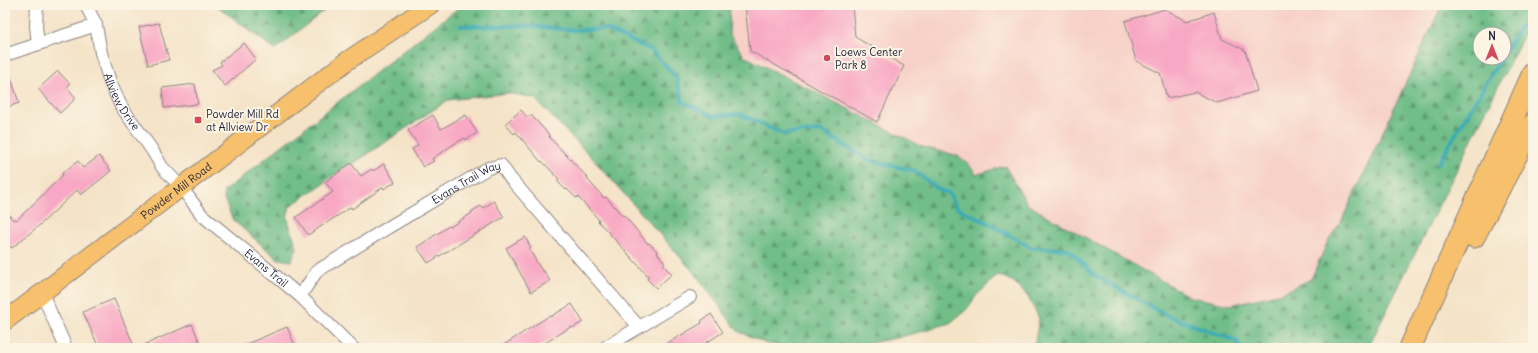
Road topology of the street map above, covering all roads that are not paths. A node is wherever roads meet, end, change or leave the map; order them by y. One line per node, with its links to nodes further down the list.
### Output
1 (37, 5): 6 (street)
2 (86, 5): 5 (street, Allview Drive)
3 (411, 5): 8 (main road, Powder Mill Road)
4 (430, 5): 8 (main road, Powder Mill Road)
5 (96, 25): 6 (street); 11 (street, Allview Drive)
6 (38, 44): 7 (street)
7 (5, 55)
8 (347, 61): 11 (main road, Powder Mill Road)
9 (1533, 73): 20 (highway)
10 (1533, 124): 21 (highway)
11 (181, 187): 12 (main road, Powder Mill Road); 13 (street, Evans Trail)
12 (42, 293): 15 (main road, Powder Mill Road); 17 (street)
13 (300, 296): 16 (street, Evans Trail Way); 18 (street, Evans Trail)
14 (690, 297): 16 (street)
15 (5, 321)
16 (639, 327): 19 (street)
17 (66, 348)
18 (353, 348)
19 (604, 348)
20 (1410, 348)
21 (1416, 348)

